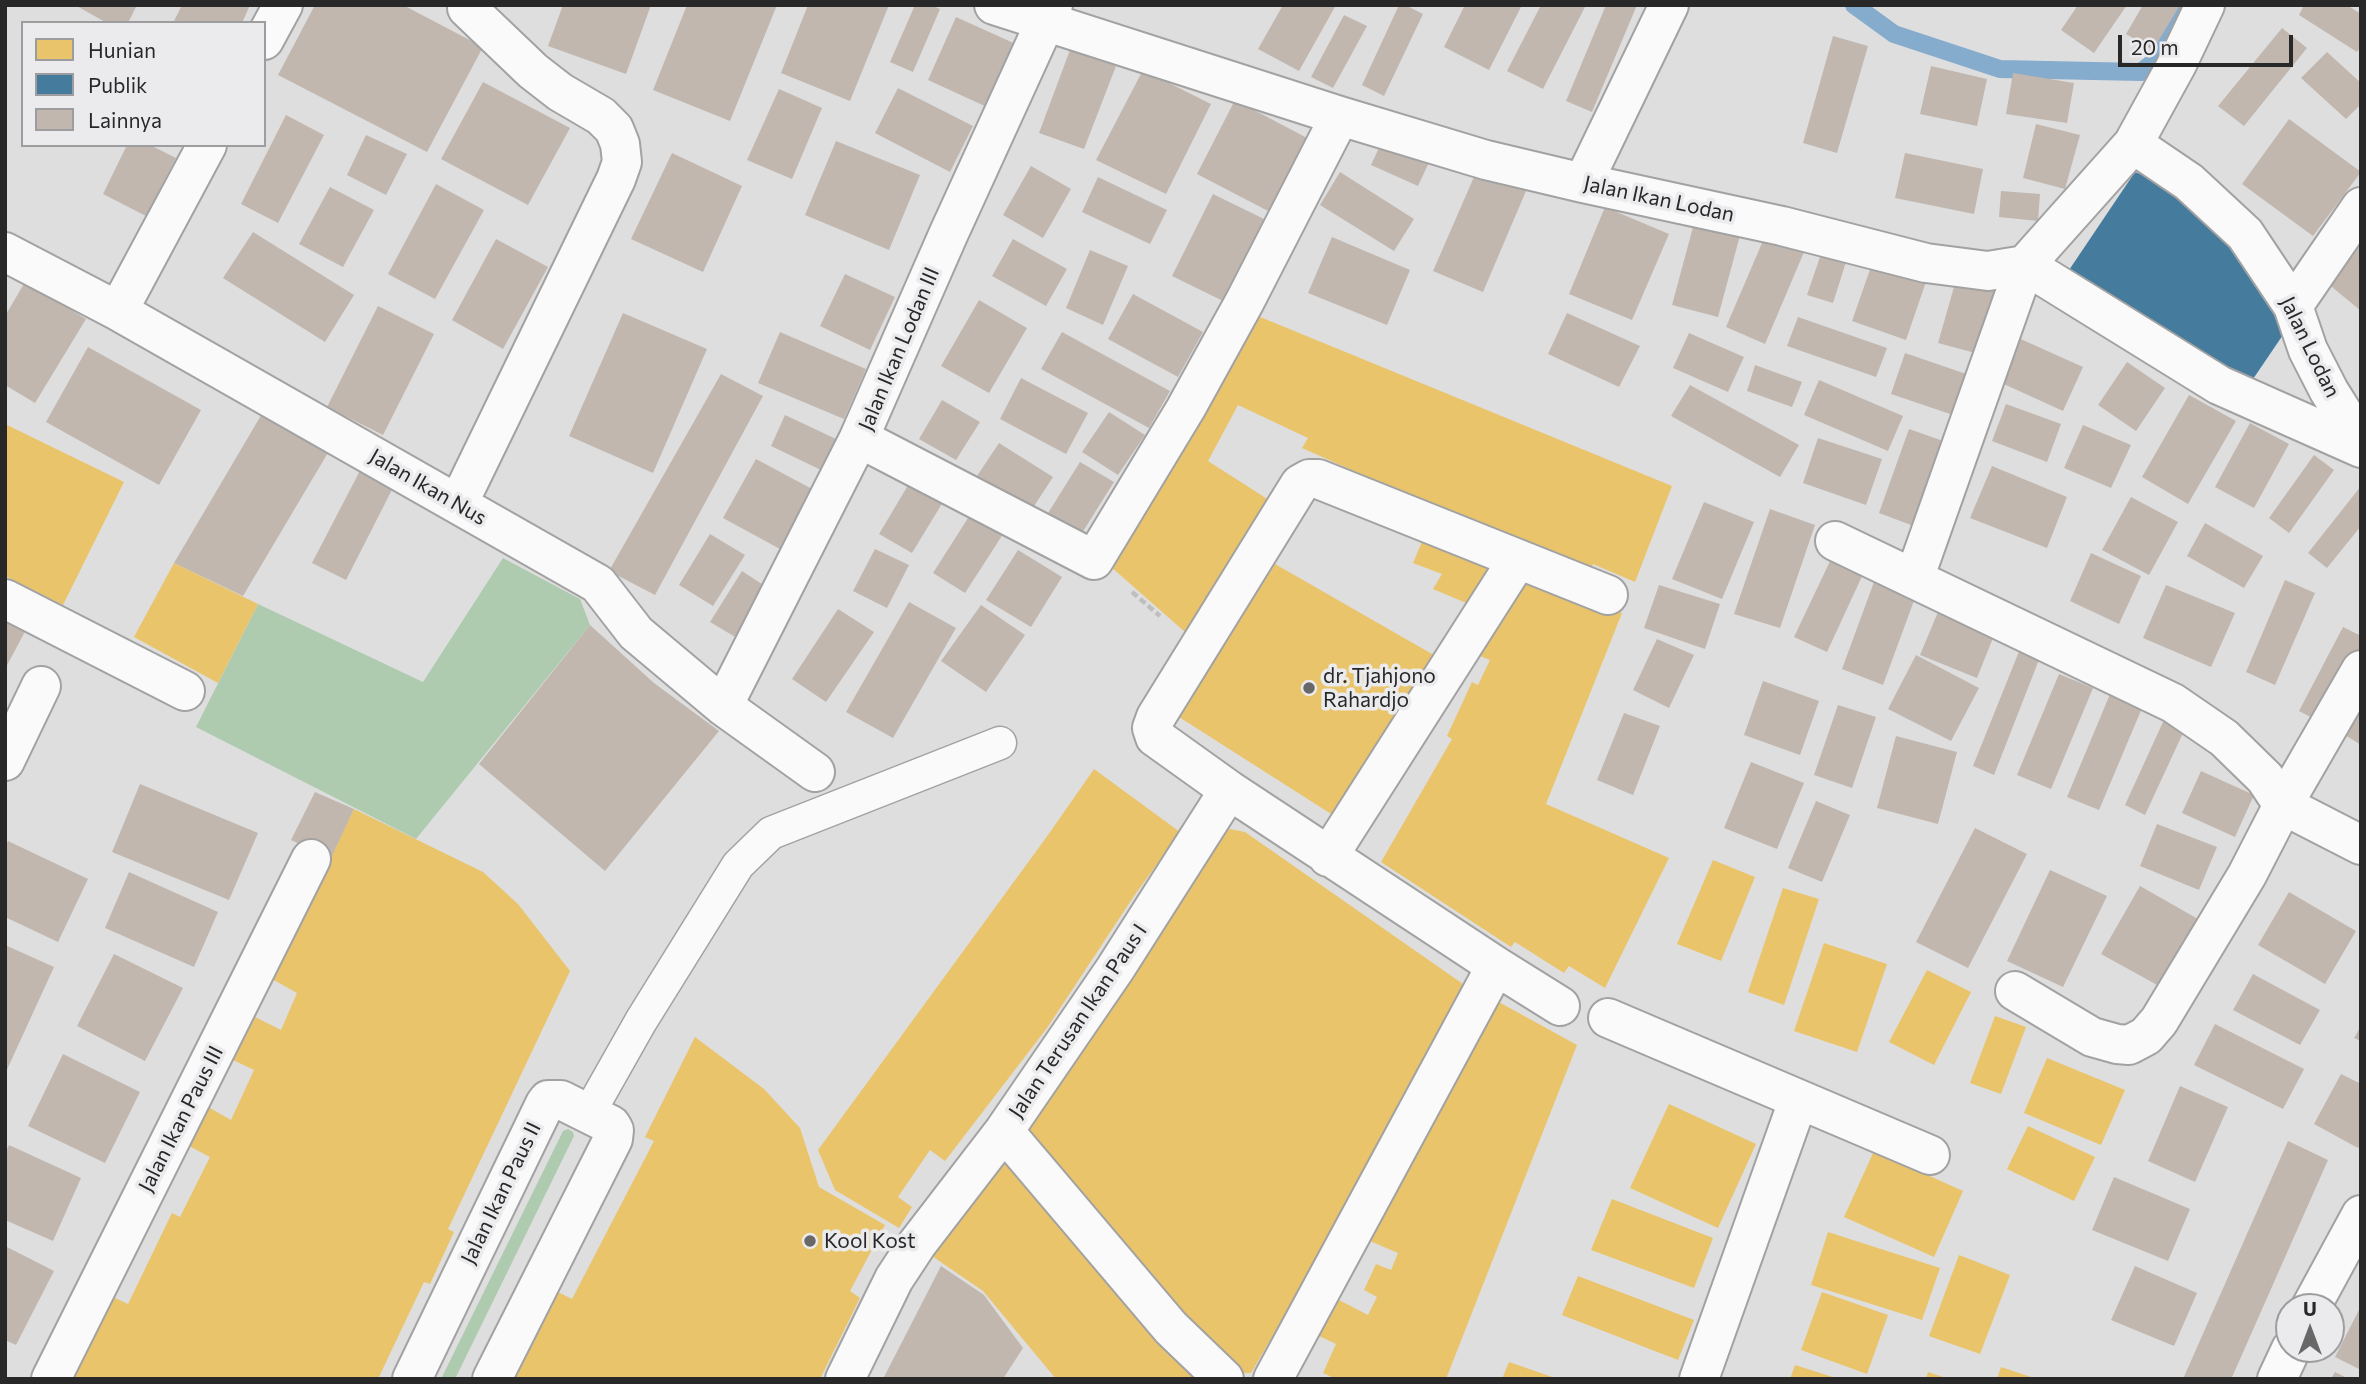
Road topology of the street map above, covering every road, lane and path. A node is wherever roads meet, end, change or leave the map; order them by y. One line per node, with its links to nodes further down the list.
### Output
1 (283, 5): 7 (street)
2 (994, 5): 6 (street, Jalan Ikan Lodan)
3 (1670, 5): 11 (street)
4 (2205, 5): 9 (street)
5 (466, 6): 20 (street)
6 (1050, 13): 8 (street, Jalan Ikan Lodan); 17 (street, Jalan Ikan Lodan III)
7 (266, 36)
8 (1340, 116): 11 (street, Jalan Ikan Lodan); 17 (street, Jalan Ikan Lodan III)
9 (2133, 144): 14 (street); 15 (street, Jalan Lodan)
10 (207, 147): 16 (street)
11 (1583, 183): 14 (street, Jalan Ikan Lodan)
12 (2361, 207): 15 (street)
13 (5, 252): 16 (street, Jalan Ikan Nus)
14 (2025, 265): 19 (street, Jalan Lodan); 23 (street)
15 (2293, 306): 18 (street, Jalan Lodan)
16 (118, 311): 20 (street, Jalan Ikan Nus)
17 (859, 438): 29 (street)
18 (2361, 442)
19 (2361, 448)
20 (458, 503): 29 (street, Jalan Ikan Nus)
21 (1835, 541): 23 (street)
22 (1518, 559): 24 (street); 33 (street); 36 (street)
23 (1914, 579): 34 (street)
24 (1608, 594)
25 (5, 599): 28 (street)
26 (2361, 670): 34 (street)
27 (41, 687): 31 (street)
28 (185, 691)
29 (723, 706): 32 (street, Jalan Ikan Nus)
30 (1000, 743): 43 (lane)
31 (5, 761)
32 (815, 772)
33 (1228, 790): 36 (street); 44 (street, Jalan Terusan Ikan Paus I)
34 (2283, 804): 35 (street); 39 (street)
35 (2361, 845)
36 (1328, 857): 38 (street)
37 (311, 859): 49 (street, Jalan Ikan Paus III)
38 (1496, 966): 40 (street); 54 (street)
39 (2015, 991)
40 (1560, 1006)
41 (1608, 1018): 42 (street)
42 (1798, 1101): 45 (street); 55 (street)
43 (589, 1113): 50 (street, Jalan Ikan Paus II); 51 (street, Jalan Ikan Paus II)
44 (1004, 1131): 52 (street, Jalan Terusan Ikan Paus I); 53 (street)
45 (1930, 1155)
46 (2361, 1216): 47 (street)
47 (2319, 1293)
48 (2284, 1363): 56 (street)
49 (51, 1379)
50 (412, 1379)
51 (492, 1379)
52 (845, 1379)
53 (1224, 1379)
54 (1273, 1379)
55 (1699, 1379)
56 (2277, 1379)

